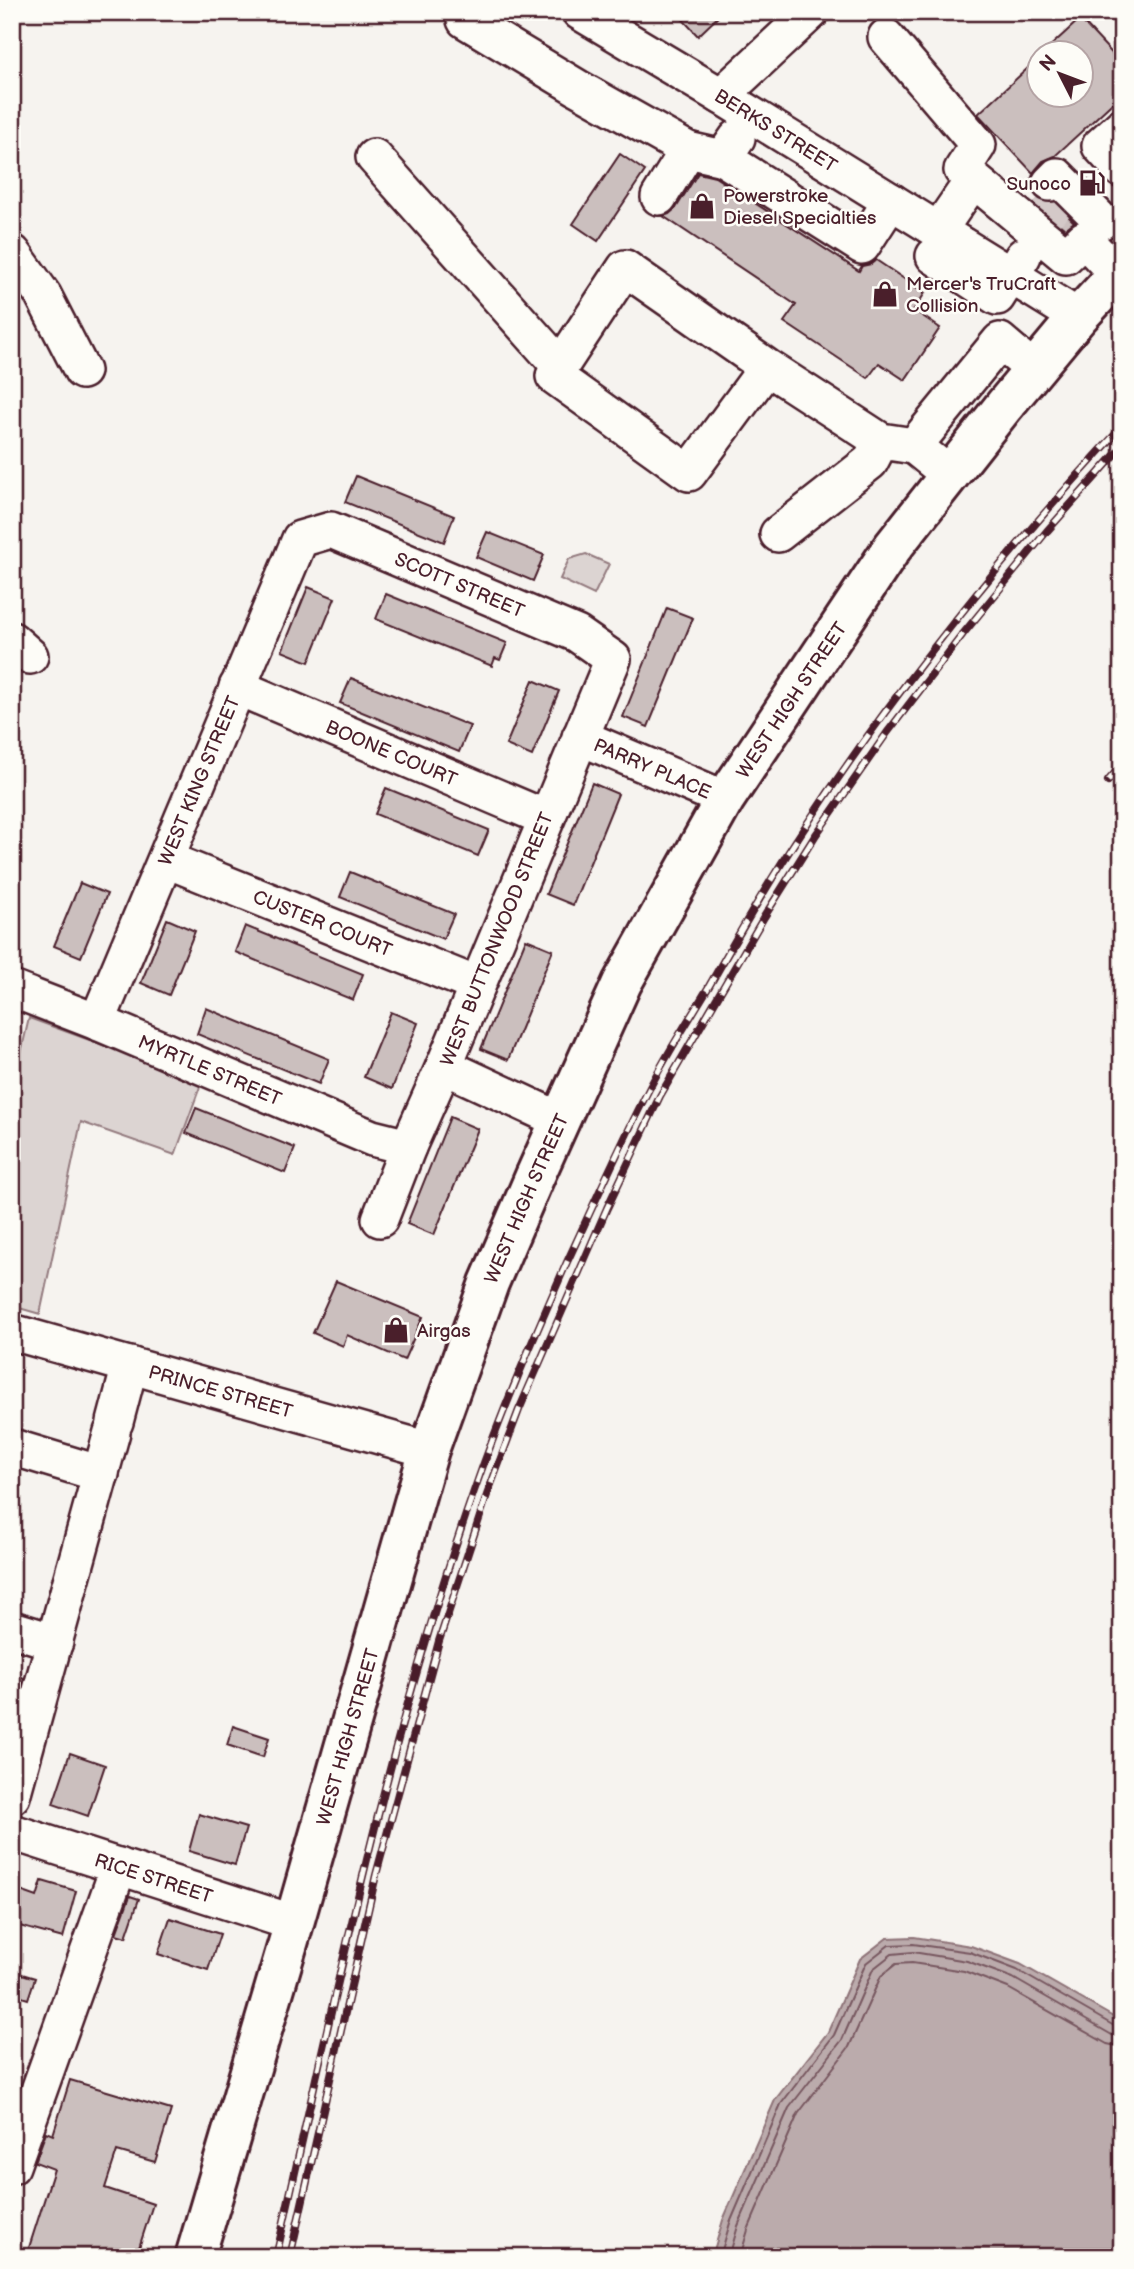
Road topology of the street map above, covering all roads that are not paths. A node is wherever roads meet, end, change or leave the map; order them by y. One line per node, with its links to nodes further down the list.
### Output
1 (580, 12): 5 (street, BERKS STREET)
2 (811, 12): 5 (street)
3 (465, 20): 8 (street)
4 (886, 37): 12 (street)
5 (720, 96): 6 (street, BERKS STREET)
6 (753, 116): 10 (street); 15 (street, BERKS STREET)
7 (1122, 126): 11 (street)
8 (688, 150): 10 (street); 14 (street)
9 (374, 157): 24 (street)
10 (723, 158): 15 (street)
11 (1122, 170)
12 (973, 180): 16 (street); 18 (street)
13 (1062, 190): 17 (street)
14 (659, 197)
15 (885, 211): 18 (street, BERKS STREET)
16 (1030, 221): 17 (street); 21 (street)
17 (1103, 221): 20 (street)
18 (929, 234): 21 (street, BERKS STREET)
19 (13, 253): 27 (street)
20 (1119, 272): 22 (main road, WEST HIGH STREET)
21 (1004, 286): 22 (street, BERKS STREET); 23 (street)
22 (1078, 317): 26 (main road, WEST HIGH STREET)
23 (1000, 341): 26 (street); 28 (street)
24 (561, 366): 25 (street); 25 (street)
25 (767, 367): 28 (street)
26 (1034, 370): 29 (main road, WEST HIGH STREET)
27 (82, 371)
28 (898, 444): 29 (street); 30 (street)
29 (950, 475): 35 (main road, WEST HIGH STREET)
30 (778, 534)
31 (300, 539): 32 (street, SCOTT STREET); 33 (street, WEST KING STREET)
32 (613, 659): 34 (street, WEST BUTTONWOOD STREET)
33 (237, 687): 36 (street, BOONE COURT); 37 (street, WEST KING STREET)
34 (580, 737): 35 (street, PARRY PLACE); 36 (street, WEST BUTTONWOOD STREET)
35 (725, 799): 42 (main road, WEST HIGH STREET)
36 (546, 818): 38 (street, WEST BUTTONWOOD STREET)
37 (167, 860): 38 (street, CUSTER COURT); 40 (street, WEST KING STREET)
38 (477, 985): 41 (street, WEST BUTTONWOOD STREET)
39 (12, 989): 40 (street, MYRTLE STREET)
40 (97, 1022): 43 (street, MYRTLE STREET)
41 (444, 1066): 42 (street); 43 (street, WEST BUTTONWOOD STREET)
42 (560, 1120): 48 (main road, WEST HIGH STREET)
43 (408, 1147): 44 (street, WEST BUTTONWOOD STREET)
44 (380, 1219)
45 (12, 1332): 46 (street, PRINCE STREET)
46 (130, 1366): 48 (street, PRINCE STREET); 49 (street)
47 (12, 1447): 49 (street)
48 (429, 1450): 55 (main road, WEST HIGH STREET)
49 (101, 1474): 51 (street)
50 (12, 1629): 51 (street)
51 (55, 1642): 52 (street)
52 (15, 1774)
53 (12, 1832): 54 (street, RICE STREET)
54 (119, 1866): 55 (street, RICE STREET); 56 (street)
55 (294, 1923): 57 (main road, WEST HIGH STREET)
56 (12, 2166)
57 (195, 2257)

